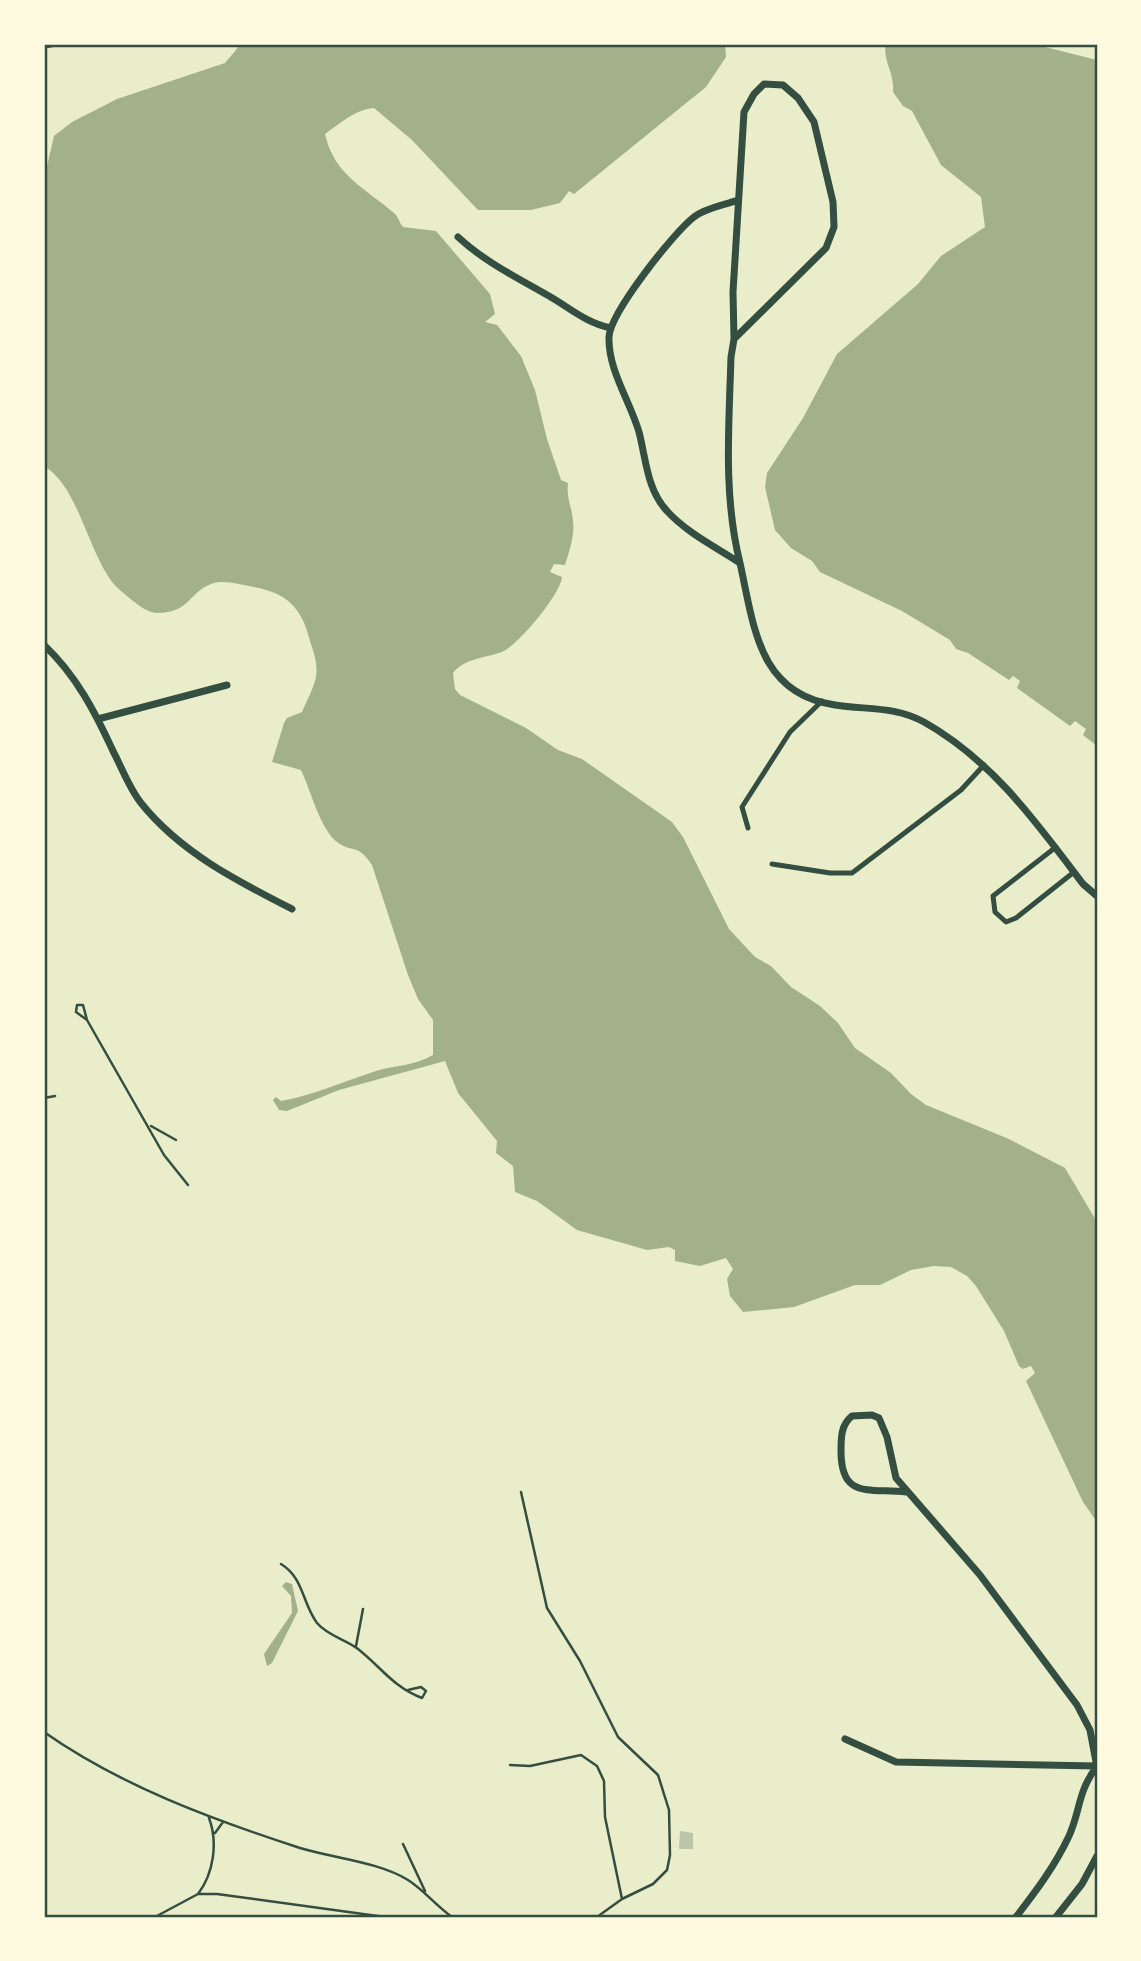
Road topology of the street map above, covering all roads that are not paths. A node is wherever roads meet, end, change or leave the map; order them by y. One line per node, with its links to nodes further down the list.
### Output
1 (51, 44): 2 (street)
2 (44, 46)
3 (738, 200): 5 (street); 6 (street); 6 (street)
4 (458, 237): 5 (street)
5 (611, 328): 7 (street)
6 (734, 339): 7 (street)
7 (740, 563): 10 (street)
8 (44, 645): 11 (street)
9 (227, 685): 11 (street)
10 (822, 701): 12 (street); 13 (lane)
11 (98, 719): 18 (street)
12 (985, 765): 14 (street); 15 (lane)
13 (748, 828)
14 (1056, 848): 16 (street); 16 (lane)
15 (772, 864)
16 (1074, 872): 17 (street)
17 (1097, 897)
18 (292, 909)
19 (906, 1492): 19 (street); 21 (street)
20 (845, 1740): 21 (street)
21 (1097, 1767): 23 (street)
22 (1097, 1856): 24 (street)
23 (1016, 1917)
24 (1056, 1917)

